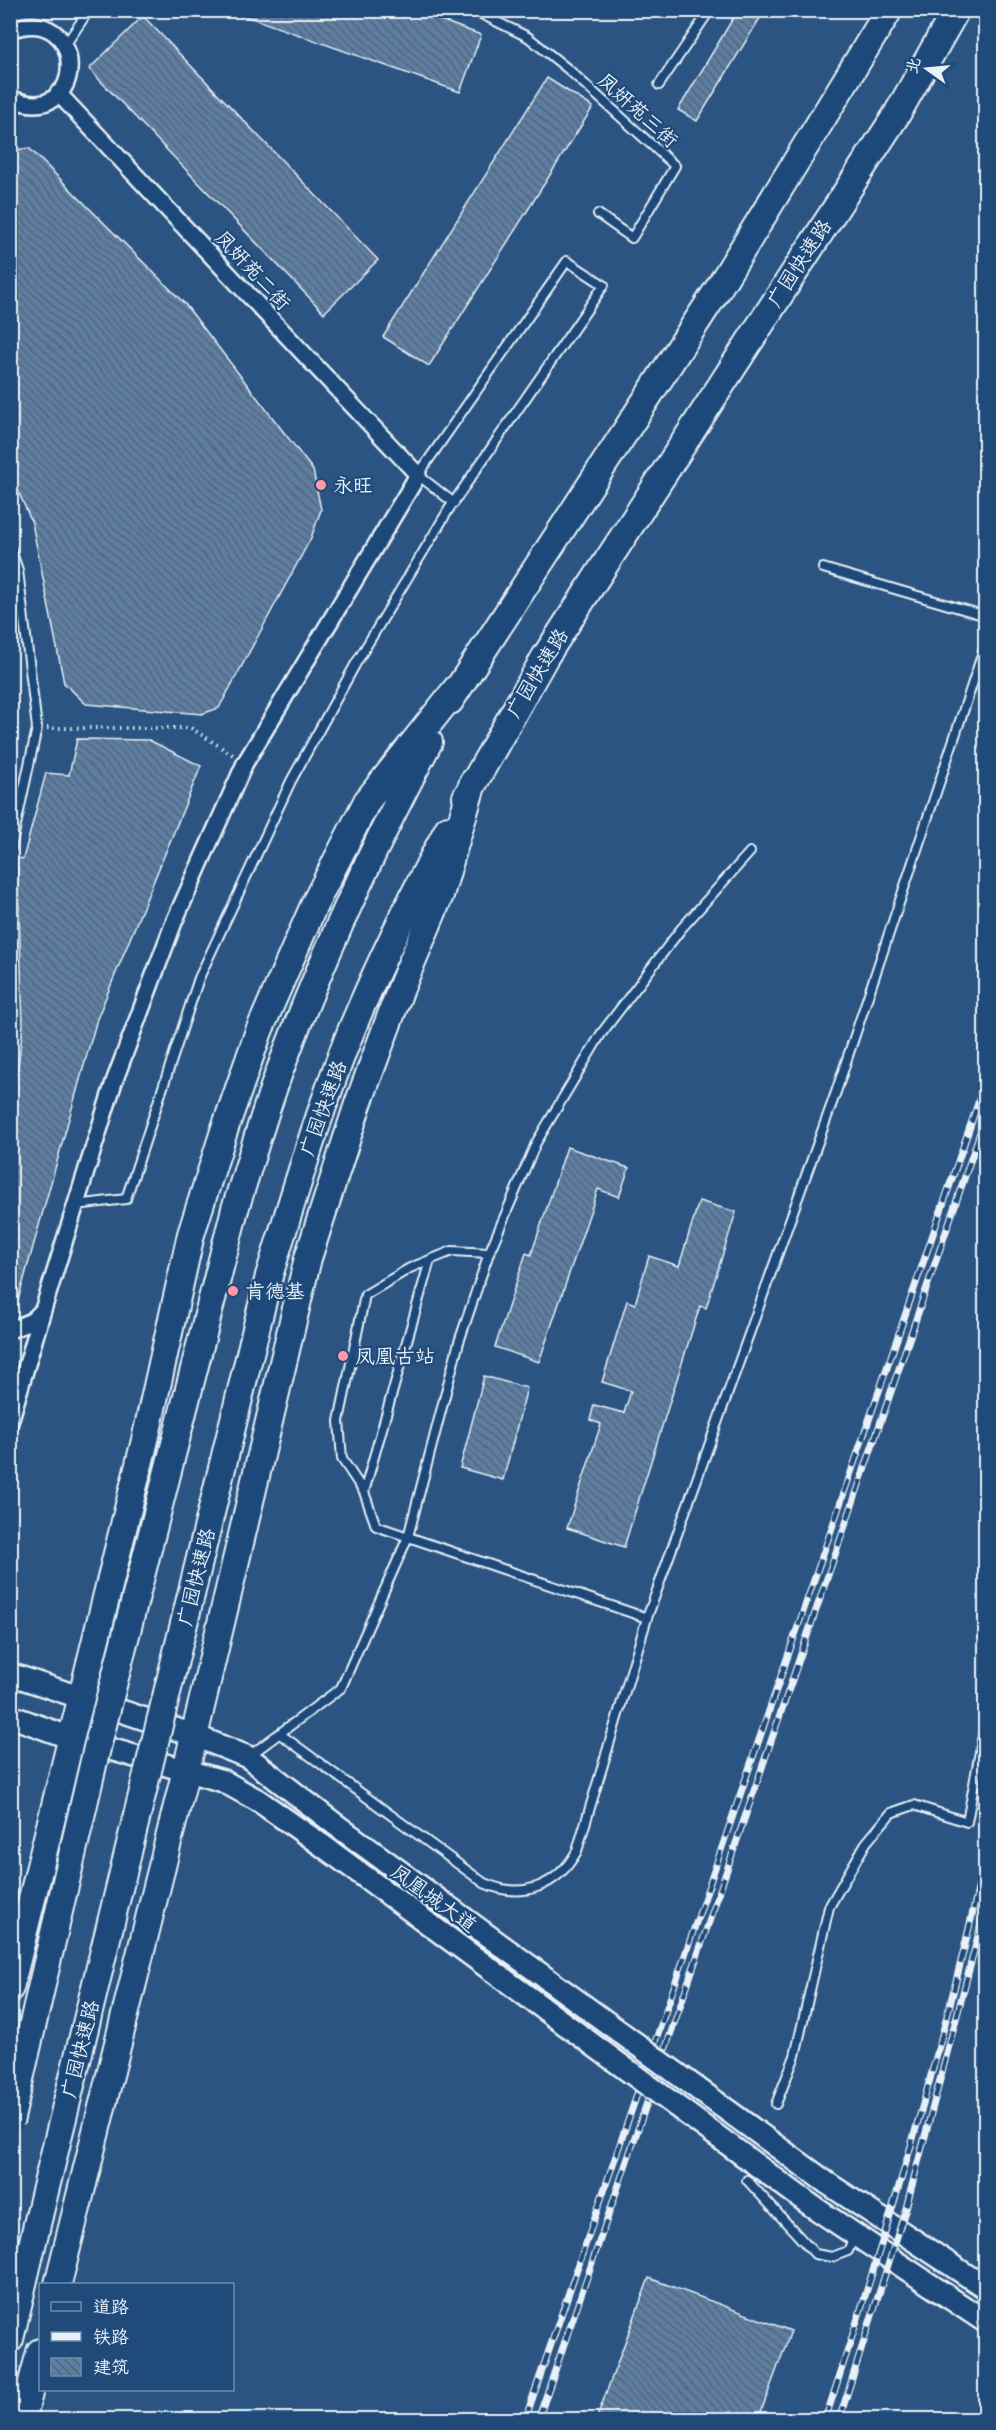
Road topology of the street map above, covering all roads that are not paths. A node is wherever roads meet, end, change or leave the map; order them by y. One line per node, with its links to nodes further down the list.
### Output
1 (89, 10): 7 (lane)
2 (473, 10): 11 (lane, 凤妍苑三街)
3 (710, 10): 8 (lane)
4 (889, 10): 18 (highway)
5 (956, 10): 19 (highway, 广园快速路)
6 (10, 30): 7 (street)
7 (66, 45): 9 (street)
8 (659, 85)
9 (58, 93): 10 (street); 12 (street, 凤妍苑二街)
10 (10, 98)
11 (598, 214)
12 (418, 475): 13 (lane); 13 (lane); 24 (street)
13 (454, 502): 24 (lane)
14 (10, 547): 21 (lane)
15 (823, 568): 16 (lane)
16 (986, 616)
17 (986, 642): 32 (lane)
18 (457, 688): 34 (highway); 44 (highway, bridge)
19 (473, 782): 38 (highway); 50 (highway, 广园快速路, bridge)
20 (750, 852): 25 (lane)
21 (10, 853)
22 (10, 978): 23 (lane)
23 (10, 1029)
24 (76, 1205): 27 (street)
25 (489, 1253): 26 (lane); 31 (lane)
26 (430, 1260): 30 (lane); 30 (lane)
27 (43, 1310): 28 (street); 29 (street)
28 (10, 1330)
29 (11, 1418)
30 (364, 1492): 31 (lane)
31 (408, 1537): 32 (lane); 37 (lane)
32 (647, 1618): 37 (lane)
33 (10, 1674): 34 (main road, 凤凰城大道)
34 (80, 1697): 38 (main road, 凤凰城大道); 39 (highway)
35 (10, 1716): 39 (main road, 凤凰城大道)
36 (986, 1719): 43 (lane)
37 (280, 1734): 40 (lane)
38 (193, 1735): 40 (main road, 凤凰城大道); 41 (highway)
39 (71, 1738): 41 (main road, 凤凰城大道); 42 (highway)
40 (248, 1757): 48 (main road, 凤凰城大道, bridge)
41 (186, 1770): 46 (main road, 凤凰城大道, bridge); 47 (highway)
42 (10, 1988)
43 (776, 2104)
44 (10, 2122)
45 (747, 2180): 46 (lane)
46 (856, 2233): 49 (main road, 凤凰城大道)
47 (58, 2283)
48 (986, 2288)
49 (986, 2322)
50 (10, 2339)
51 (39, 2356): 52 (highway)
52 (22, 2420)

